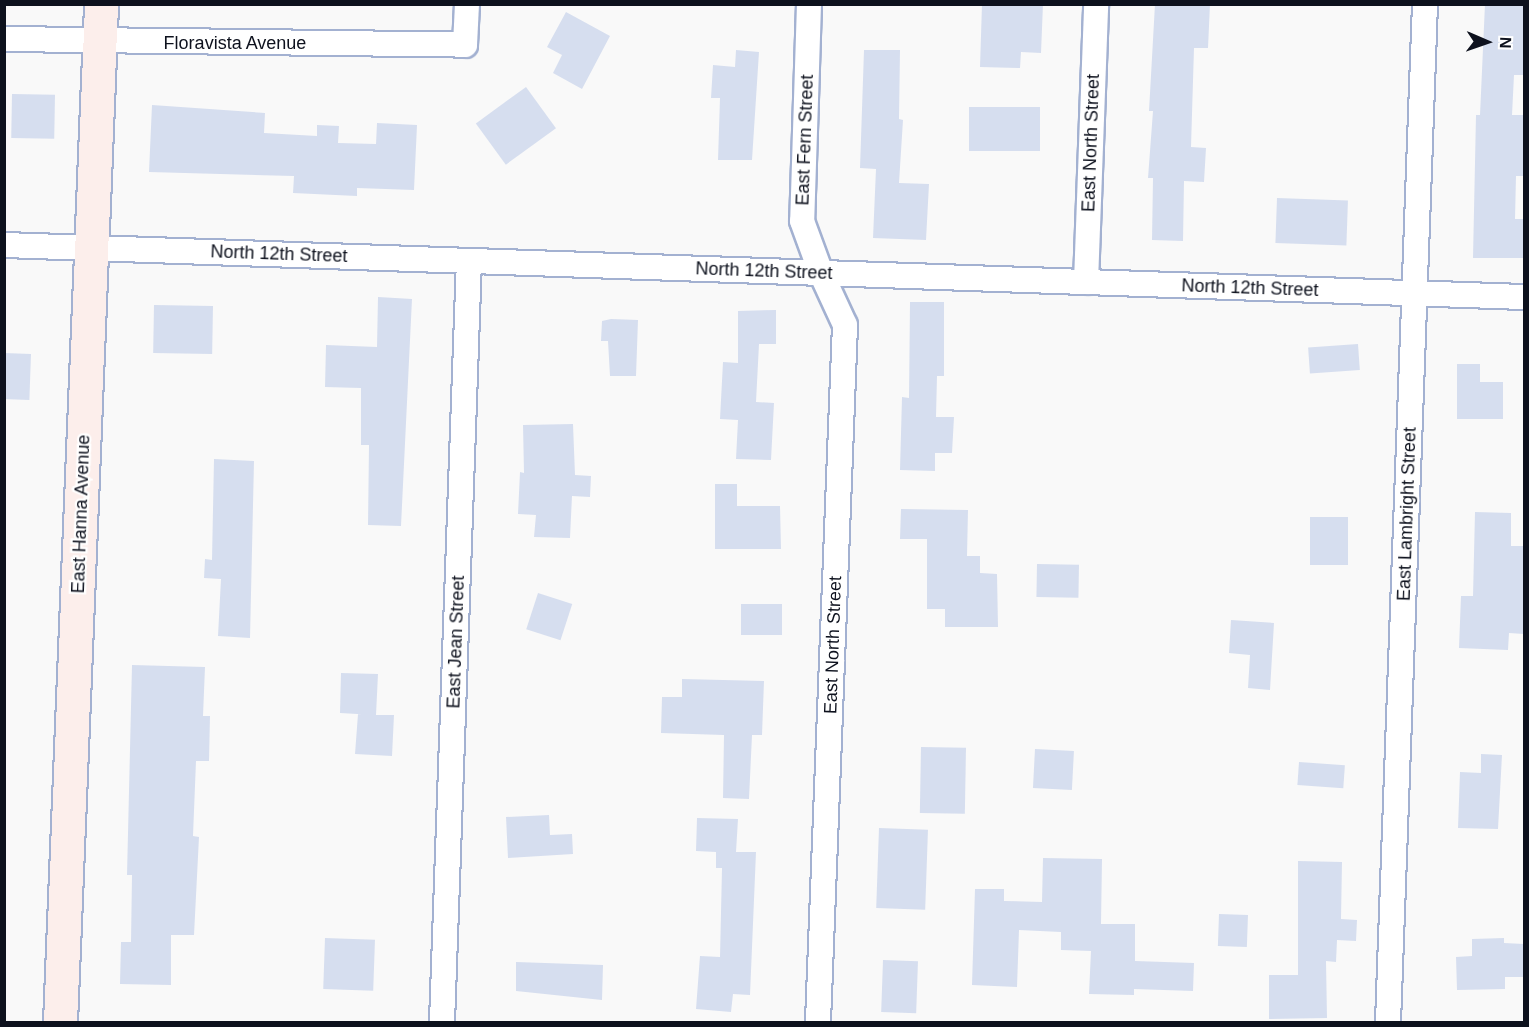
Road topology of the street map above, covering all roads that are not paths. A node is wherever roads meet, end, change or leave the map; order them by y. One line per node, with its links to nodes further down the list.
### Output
1 (100, 4): 7 (street, East Hanna Avenue)
2 (467, 4): 7 (street, Floravista Avenue)
3 (809, 4): 11 (street, East Fern Street)
4 (1096, 4): 12 (street, East North Street)
5 (1425, 4): 13 (street, East Lambright Street)
6 (4, 39): 7 (street, Floravista Avenue)
7 (99, 42): 9 (street, East Hanna Avenue)
8 (4, 244): 9 (street, North 12th Street)
9 (92, 247): 10 (street, North 12th Street); 15 (street, East Hanna Avenue)
10 (469, 262): 11 (street, North 12th Street); 16 (street, East Jean Street)
11 (820, 273): 12 (street, North 12th Street); 17 (street, East North Street)
12 (1086, 282): 13 (street, North 12th Street)
13 (1414, 295): 14 (street, North 12th Street); 18 (street, East Lambright Street)
14 (1524, 297)
15 (60, 1023)
16 (442, 1023)
17 (818, 1023)
18 (1388, 1023)

